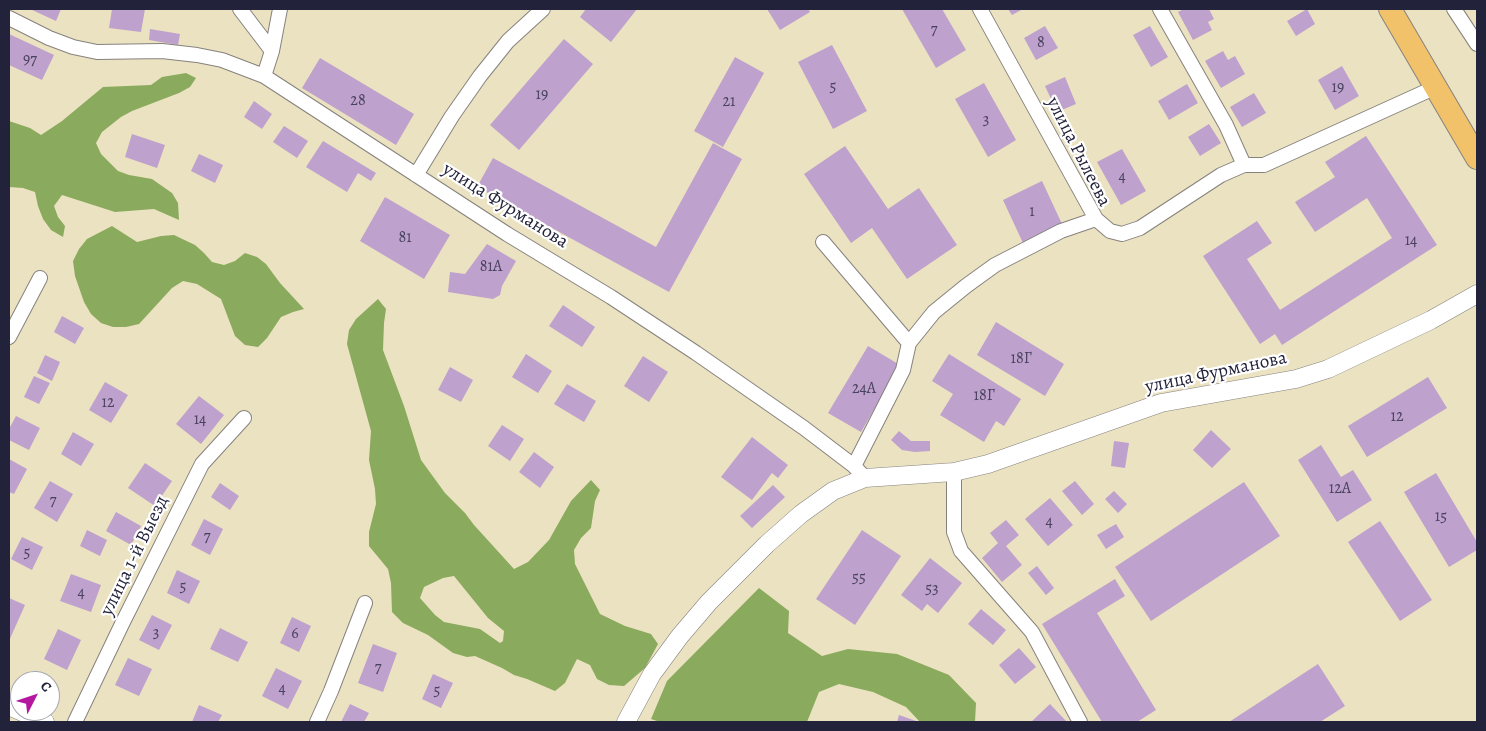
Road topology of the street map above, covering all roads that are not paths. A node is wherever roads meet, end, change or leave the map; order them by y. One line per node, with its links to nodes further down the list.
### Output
1 (240, 9): 10 (street)
2 (280, 9): 10 (street)
3 (543, 9): 15 (street)
4 (980, 9): 16 (street, улица Рылеева)
5 (1160, 9): 14 (street)
6 (1390, 9): 12 (main road)
7 (1454, 9): 9 (street)
8 (9, 18): 11 (street, улица Фурманова)
9 (1477, 44)
10 (272, 51): 11 (street)
11 (264, 76): 15 (street, улица Фурманова)
12 (1436, 87): 13 (main road); 14 (street)
13 (1477, 158)
14 (1244, 165): 16 (street)
15 (416, 175): 23 (street, улица Фурманова)
16 (1096, 219): 21 (street, улица Рылеева)
17 (823, 242): 21 (street)
18 (40, 278): 20 (street)
19 (1477, 294): 24 (street, улица Фурманова)
20 (9, 337)
21 (909, 343): 23 (street)
22 (244, 418): 28 (street, улица 1-й Выезд)
23 (860, 472): 24 (street, улица Фурманова); 30 (street)
24 (954, 472): 31 (street)
25 (365, 603): 29 (street)
26 (9, 706): 27 (street)
27 (45, 722)
28 (75, 722)
29 (316, 722)
30 (626, 722)
31 (1080, 722)

